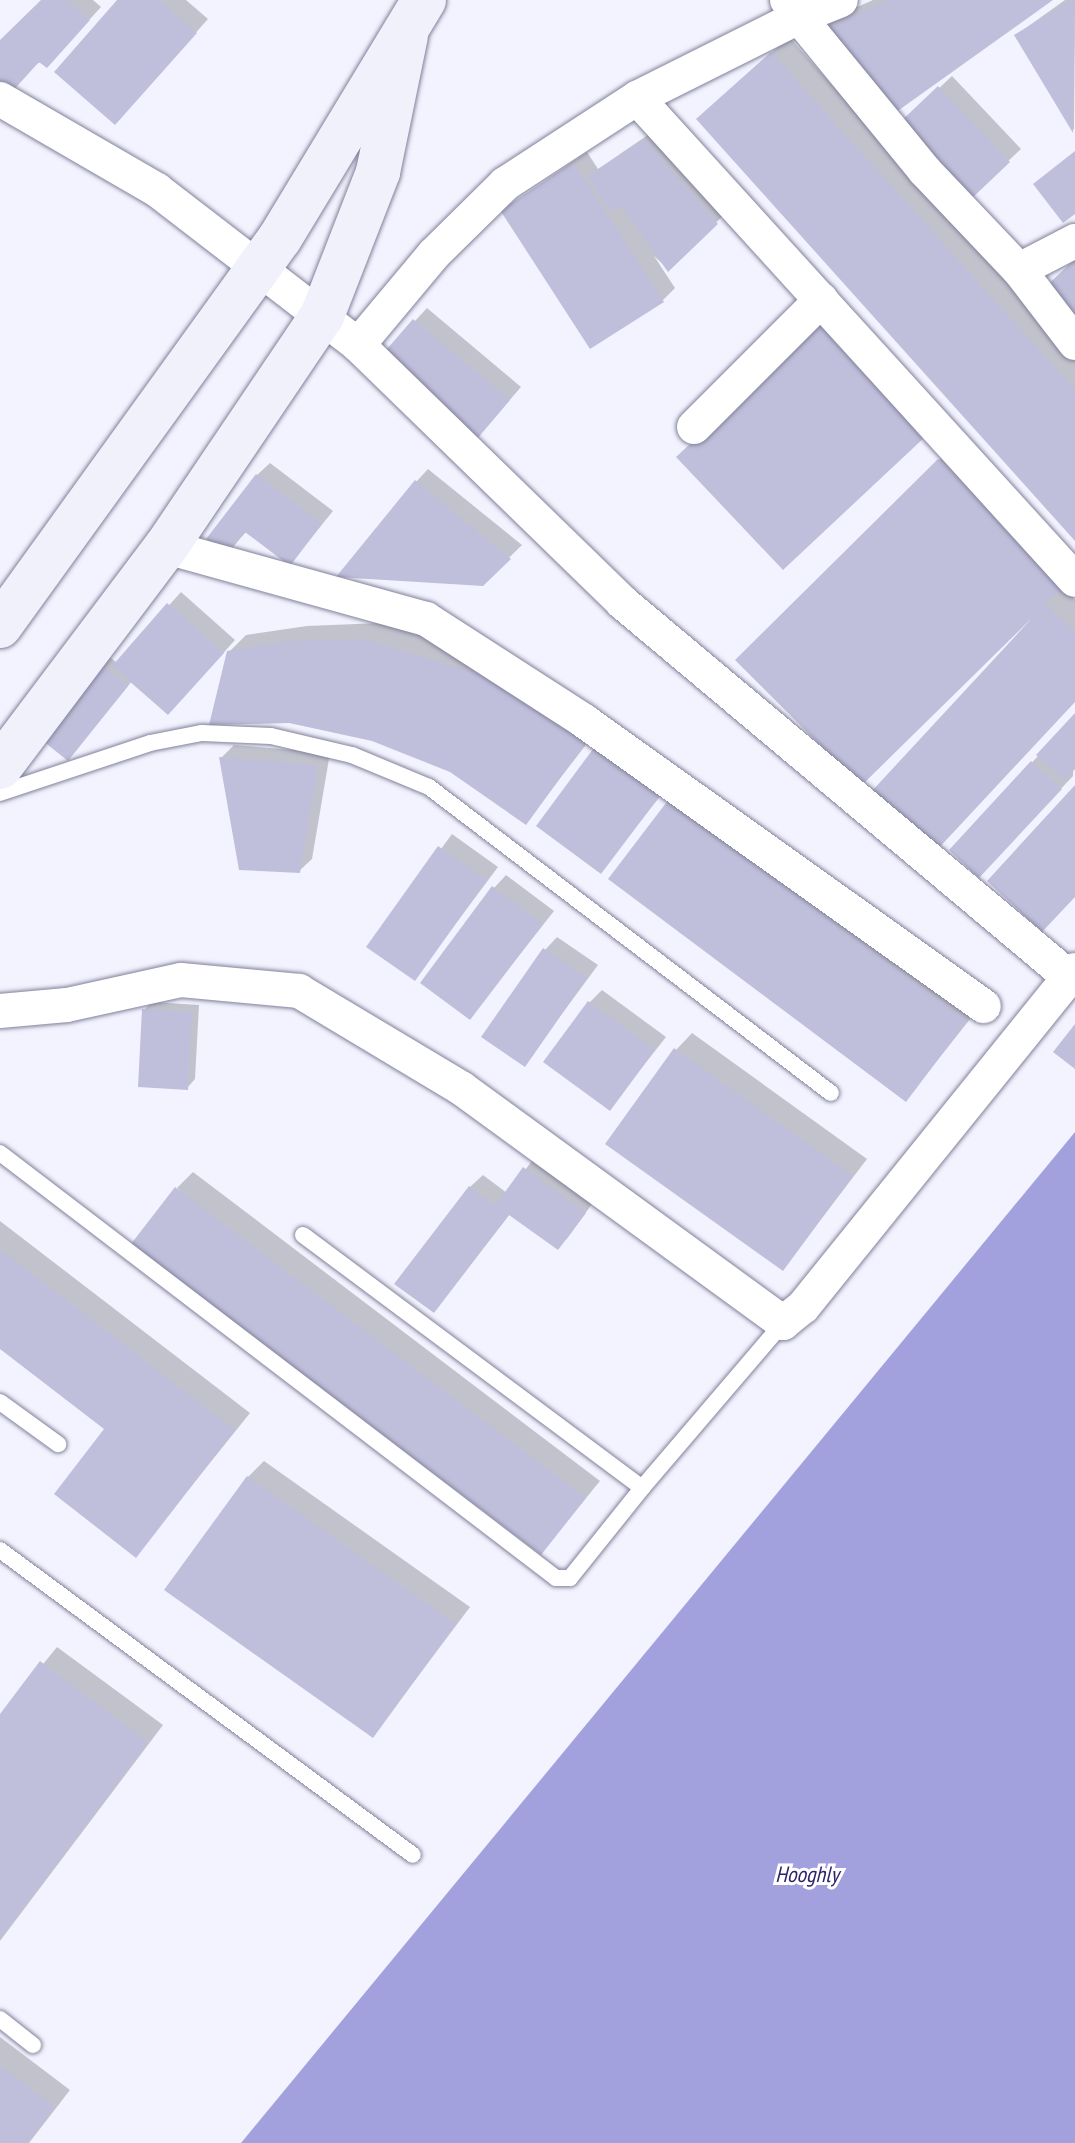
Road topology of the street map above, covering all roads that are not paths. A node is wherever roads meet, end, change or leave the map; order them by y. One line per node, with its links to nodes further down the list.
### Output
1 (841, 0): 2 (street)
2 (793, 8): 4 (street); 8 (street)
3 (415, 18): 7 (main road); 10 (main road)
4 (637, 98): 9 (street); 12 (street)
5 (0, 99): 7 (street)
6 (1075, 241): 8 (street)
7 (260, 266): 10 (street); 16 (main road)
8 (1019, 270): 11 (street)
9 (821, 300): 13 (street); 15 (street)
10 (322, 316): 12 (street); 14 (main road)
11 (1075, 343)
12 (358, 345): 19 (street)
13 (694, 427)
14 (166, 547): 17 (main road); 20 (street)
15 (1075, 580)
16 (0, 626)
17 (0, 767)
18 (0, 793): 22 (lane)
19 (1072, 974): 25 (street)
20 (984, 1006)
21 (0, 1011): 25 (street)
22 (831, 1093)
23 (0, 1153): 28 (lane)
24 (303, 1235): 28 (lane)
25 (783, 1323): 28 (lane)
26 (0, 1402): 27 (lane)
27 (58, 1444)
28 (642, 1488)
29 (0, 1550): 30 (lane)
30 (413, 1855)
31 (0, 2019): 32 (lane)
32 (33, 2045)

